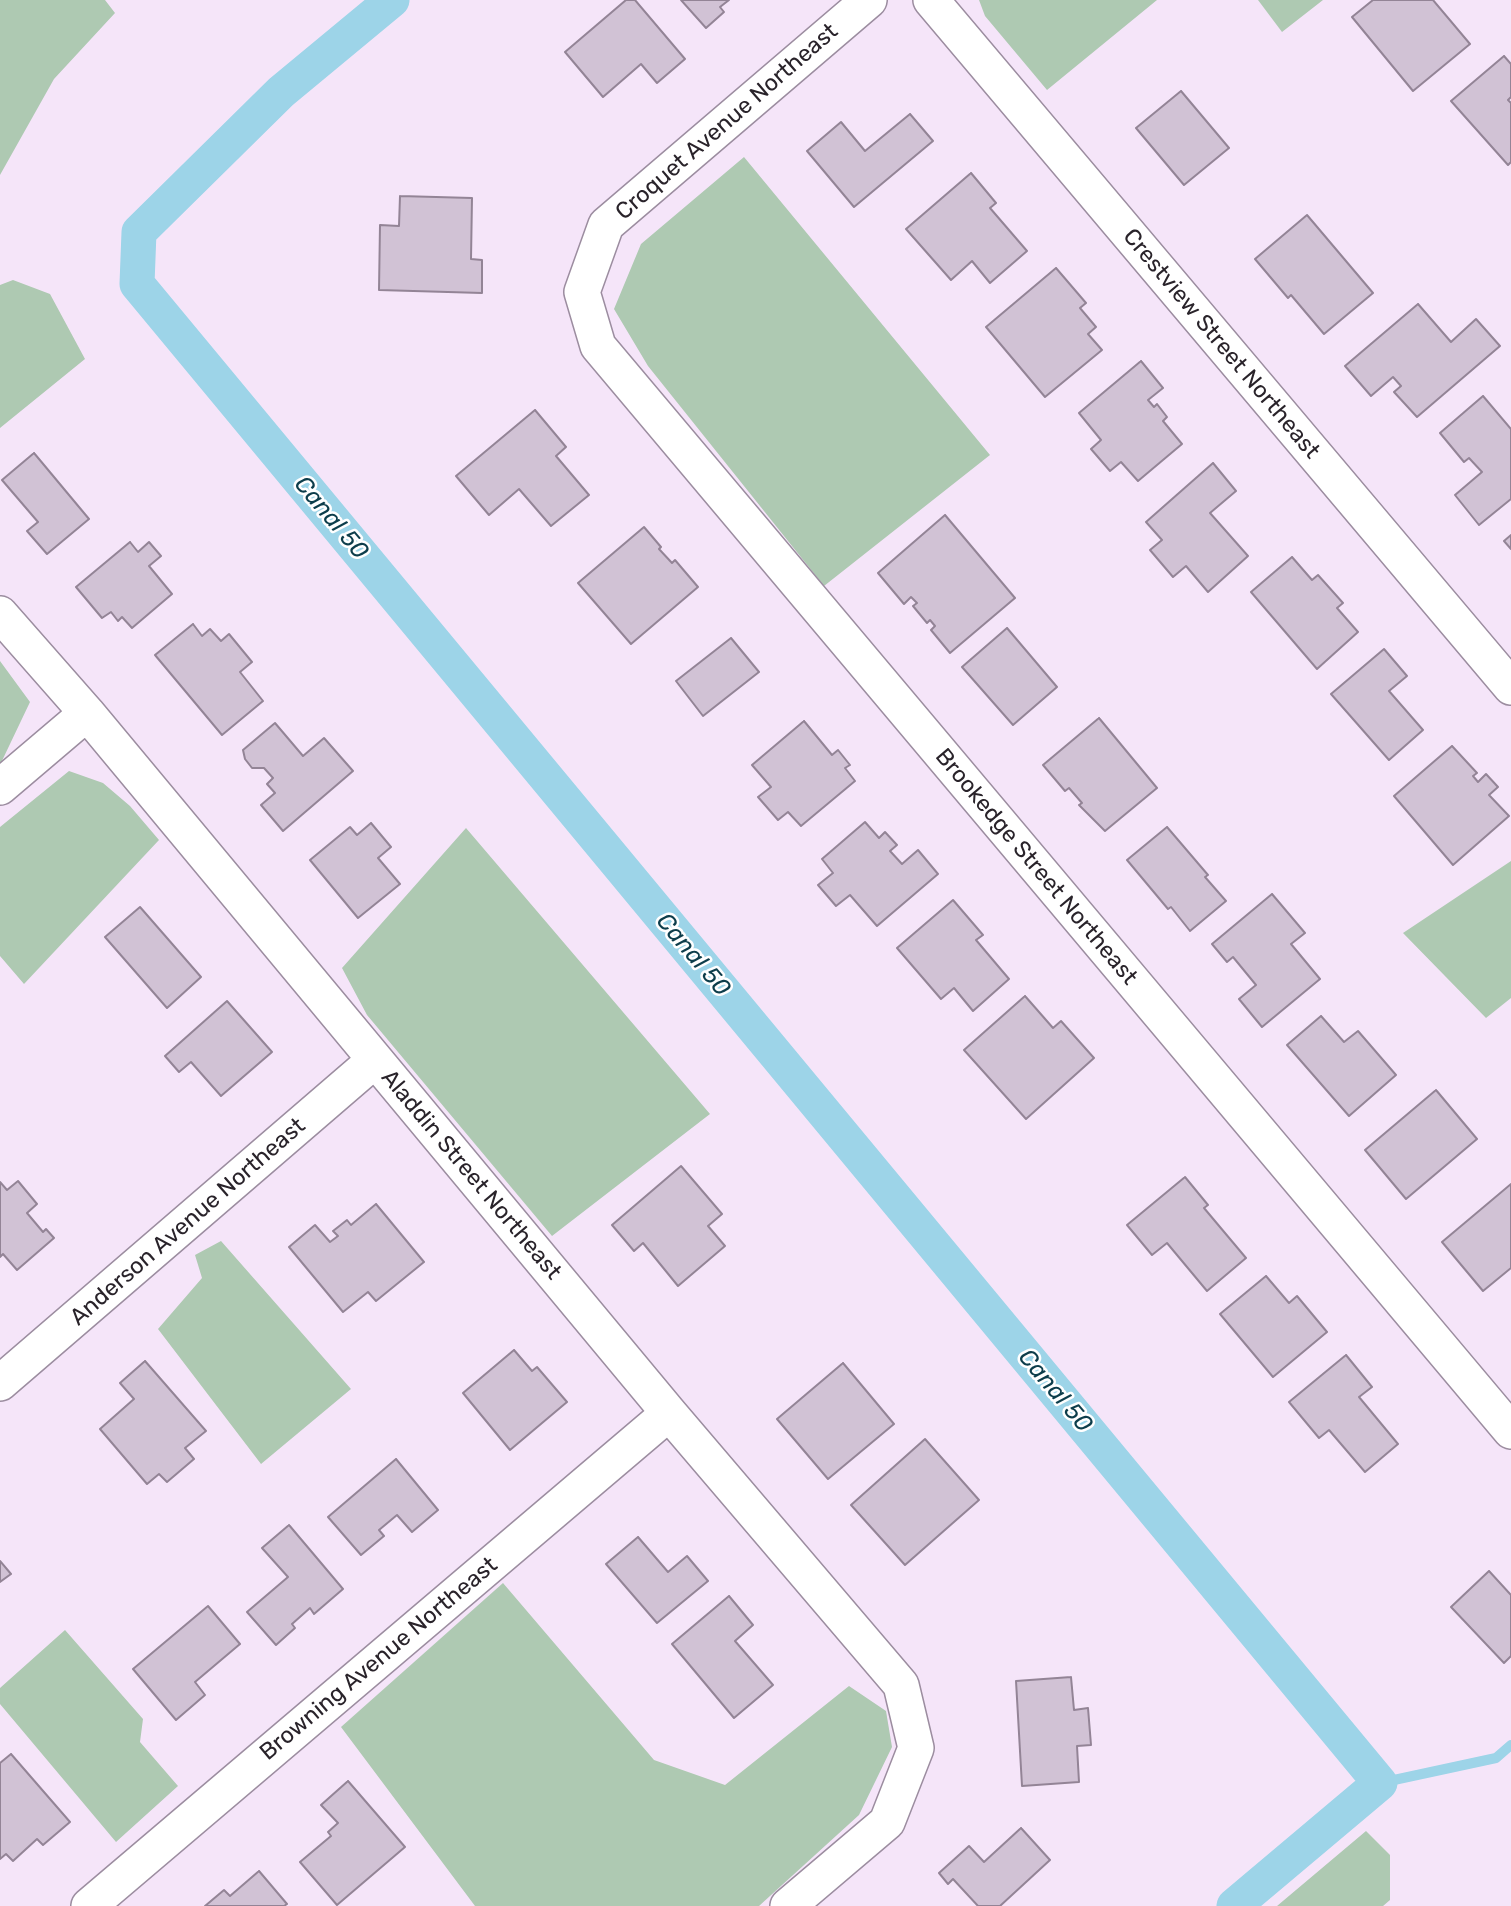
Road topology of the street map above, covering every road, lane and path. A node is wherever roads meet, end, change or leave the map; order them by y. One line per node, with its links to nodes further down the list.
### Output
1 (869, 0): 3 (street, Croquet Avenue Northeast)
2 (931, 0): 5 (street, Crestview Street Northeast)
3 (582, 292): 11 (street, Brookedge Street Northeast)
4 (0, 614): 6 (street, Aladdin Street Northeast)
5 (1511, 687)
6 (88, 713): 7 (street); 8 (street, Aladdin Street Northeast)
7 (0, 788)
8 (375, 1060): 9 (street, Anderson Avenue Northeast); 10 (street, Aladdin Street Northeast)
9 (0, 1383)
10 (669, 1413): 12 (street, Browning Avenue Northeast); 13 (street, Aladdin Street Northeast)
11 (1505, 1413)
12 (89, 1906)
13 (788, 1906)

